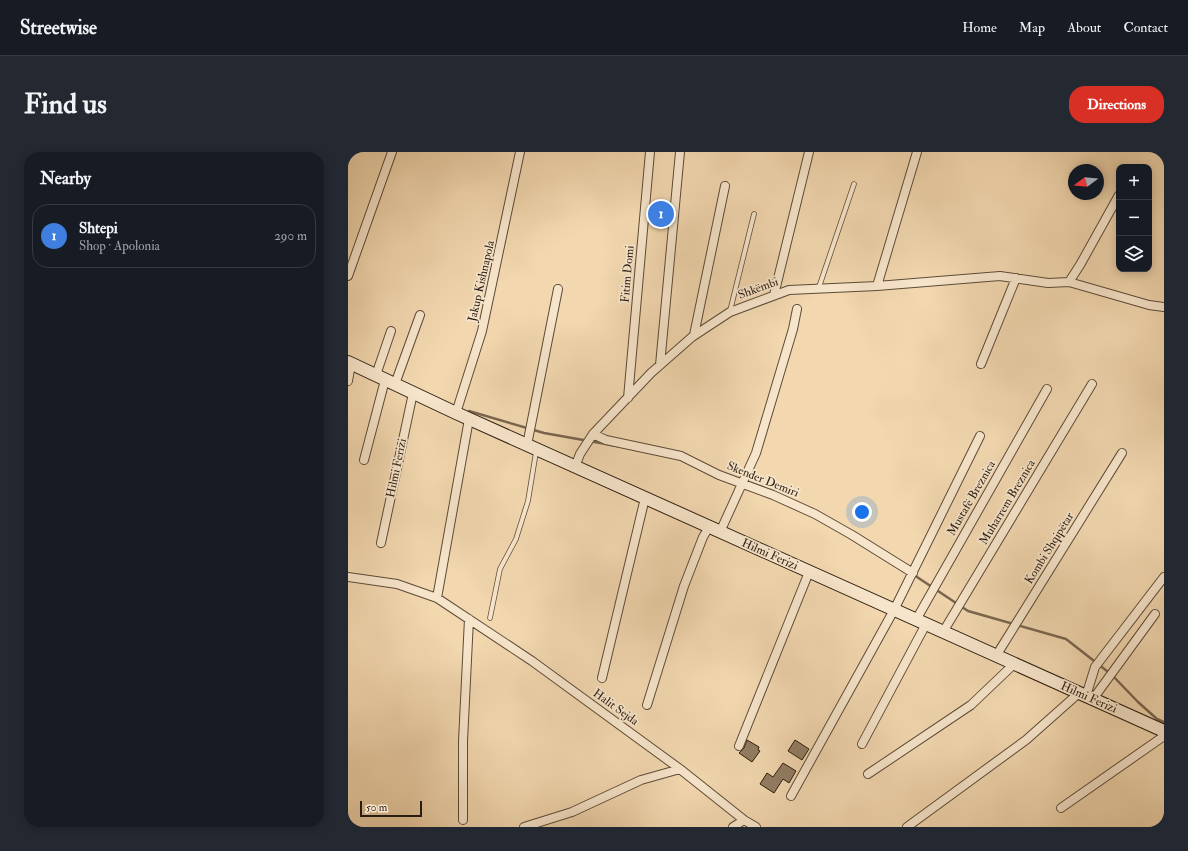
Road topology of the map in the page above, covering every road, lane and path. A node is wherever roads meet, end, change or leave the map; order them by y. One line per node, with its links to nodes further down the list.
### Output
1 (392, 152): 11 (street)
2 (520, 152): 33 (street, Jakup Kishnapola)
3 (650, 152): 32 (street, Fitim Domi)
4 (680, 152): 26 (street)
5 (810, 152): 17 (street)
6 (917, 152): 14 (street)
7 (854, 184): 16 (lane)
8 (725, 186): 23 (street)
9 (1116, 199): 13 (street)
10 (754, 214): 20 (lane)
11 (348, 276)
12 (1016, 278): 13 (street, Shkëmbi); 14 (street, Shkëmbi); 25 (street)
13 (1069, 282): 18 (street, Shkëmbi)
14 (877, 286): 16 (street, Shkëmbi)
15 (558, 289): 37 (street)
16 (818, 290): 17 (street, Shkëmbi)
17 (774, 295): 20 (street, Shkëmbi)
18 (1164, 307)
19 (797, 309): 41 (street)
20 (730, 312): 23 (street, Shkëmbi)
21 (420, 315): 27 (street)
22 (391, 331): 27 (street)
23 (694, 335): 26 (street, Shkëmbi)
24 (350, 363): 27 (street, Hilmi Ferizi); 28 (street)
25 (981, 364)
26 (660, 365): 32 (street, Shkëmbi)
27 (385, 380): 31 (street, Hilmi Ferizi); 39 (street)
28 (348, 381)
29 (1092, 384): 56 (street, Muharrem Breznica)
30 (1047, 389): 55 (street, Mustafë Breznica)
31 (413, 393): 33 (street, Hilmi Ferizi); 45 (street, Hilmi Ferizi)
32 (628, 398): 35 (street, Shkëmbi)
33 (456, 413): 34 (street, Hilmi Ferizi)
34 (469, 419): 37 (street, Hilmi Ferizi); 50 (street)
35 (592, 436): 40 (street, Shkëmbi); 41 (street, Skender Demiri)
36 (980, 436): 47 (street)
37 (532, 447): 40 (street, Hilmi Ferizi); 53 (lane)
38 (1122, 453): 57 (street, Kombi Shqipëtar)
39 (364, 460)
40 (575, 467): 42 (street, Hilmi Ferizi)
41 (742, 487): 44 (street); 47 (street, Skender Demiri)
42 (645, 498): 43 (street, Hilmi Ferizi); 59 (street)
43 (709, 527): 44 (street, Hilmi Ferizi); 61 (street)
44 (720, 532): 46 (street, Hilmi Ferizi)
45 (381, 543)
46 (809, 572): 51 (street, Hilmi Ferizi); 65 (street)
47 (912, 575): 51 (street)
48 (348, 577): 50 (street, Halit Sejda)
49 (1164, 577): 60 (street)
50 (437, 598): 54 (street, Halit Sejda)
51 (894, 610): 55 (street, Hilmi Ferizi); 68 (street)
52 (1154, 614): 60 (street)
53 (490, 618)
54 (469, 619): 66 (street, Halit Sejda); 70 (street)
55 (921, 622): 56 (street, Hilmi Ferizi); 64 (street, Mustafë Breznica)
56 (943, 632): 57 (street, Hilmi Ferizi)
57 (996, 656): 58 (street, Hilmi Ferizi)
58 (1014, 664): 60 (street, Hilmi Ferizi); 67 (street)
59 (602, 678)
60 (1086, 696): 62 (street, Hilmi Ferizi); 75 (street)
61 (647, 705)
62 (1164, 731)
63 (1164, 736): 69 (street)
64 (862, 744)
65 (739, 746)
66 (680, 769): 71 (street, Halit Sejda); 72 (street)
67 (868, 774)
68 (791, 796)
69 (1061, 808)
70 (463, 820)
71 (744, 820): 73 (street); 74 (street, Halit Sejda)
72 (524, 827)
73 (733, 827)
74 (756, 827)
75 (907, 827)

